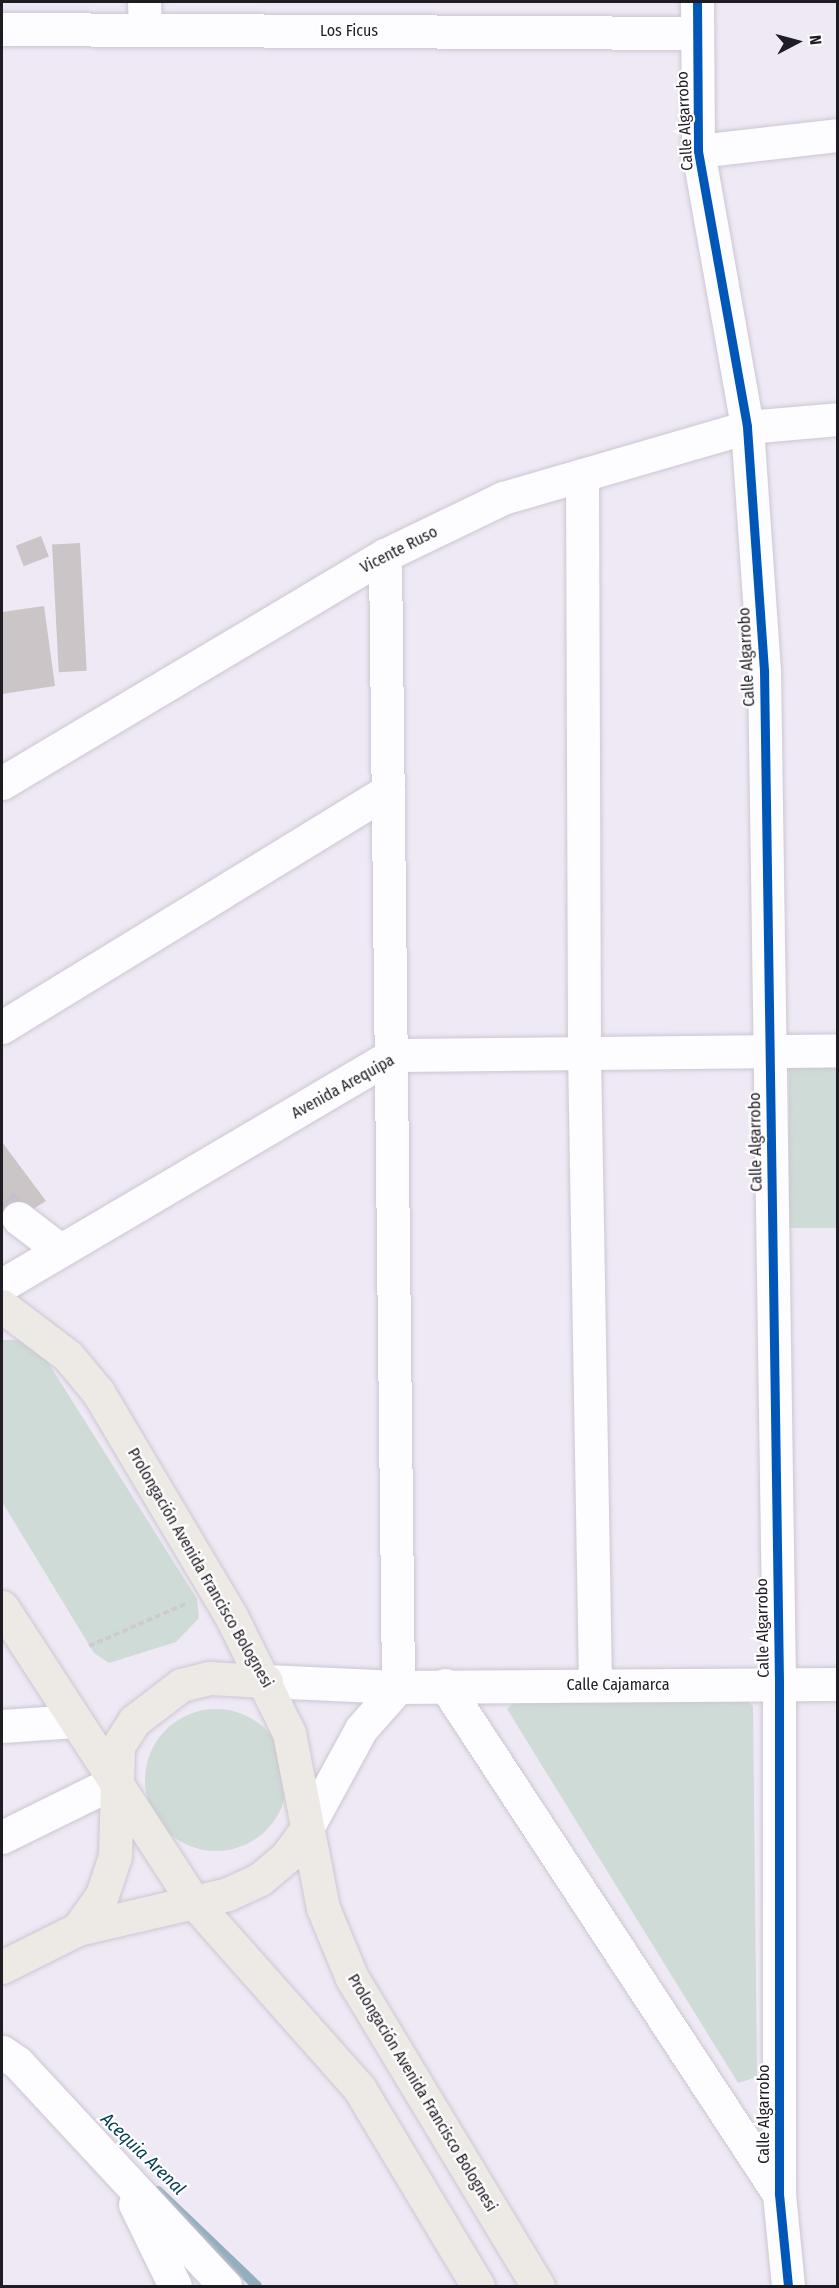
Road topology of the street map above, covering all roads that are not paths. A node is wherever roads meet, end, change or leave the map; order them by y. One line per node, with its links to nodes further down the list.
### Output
1 (144, 16): 2 (street, Los Ficus); 3 (street, Los Ficus)
2 (697, 17): 5 (street, Calle Algarrobo)
3 (2, 29)
4 (837, 135): 5 (street)
5 (698, 150): 7 (street, Calle Algarrobo)
6 (837, 419): 7 (street, Vicente Ruso)
7 (747, 427): 8 (street, Vicente Ruso); 14 (street, Calle Algarrobo)
8 (582, 475): 9 (street, Vicente Ruso); 15 (street)
9 (385, 555): 10 (street, Vicente Ruso); 11 (street)
10 (2, 783)
11 (388, 790): 12 (street); 16 (street)
12 (2, 1027)
13 (837, 1050): 14 (street, Avenida Arequipa)
14 (769, 1051): 15 (street, Avenida Arequipa); 23 (street, Calle Algarrobo)
15 (584, 1053): 16 (street, Avenida Arequipa); 26 (street)
16 (393, 1055): 18 (street, Avenida Arequipa); 27 (street)
17 (18, 1218): 18 (street)
18 (60, 1250): 19 (street, Avenida Arequipa)
19 (2, 1285)
20 (2, 1306): 22 (main road, Prolongación Avenida Francisco Bolognesi)
21 (2, 1607): 28 (main road)
22 (266, 1681): 27 (street, Calle Cajamarca); 30 (main road, Calle Cajamarca); 31 (main road, Prolongación Avenida Francisco Bolognesi)
23 (779, 1684): 24 (street, Calle Cajamarca); 26 (street, Calle Cajamarca); 38 (street, Calle Algarrobo)
24 (837, 1684)
25 (445, 1685): 26 (street, Calle Cajamarca); 27 (street, Calle Cajamarca); 38 (street)
26 (595, 1685)
27 (398, 1687): 31 (street)
28 (76, 1721): 29 (street); 30 (main road)
29 (2, 1726)
30 (116, 1781): 32 (street); 33 (main road); 34 (main road, Calle Cajamarca)
31 (307, 1828): 33 (main road); 42 (main road, Prolongación Avenida Francisco Bolognesi)
32 (2, 1837)
33 (194, 1901): 34 (main road); 41 (main road)
34 (78, 1929): 35 (main road)
35 (2, 1966)
36 (2, 2052): 37 (street)
37 (120, 2174): 39 (street); 40 (street)
38 (779, 2194): 43 (street, Calle Algarrobo)
39 (175, 2286)
40 (225, 2286)
41 (478, 2286)
42 (538, 2286)
43 (788, 2286)

